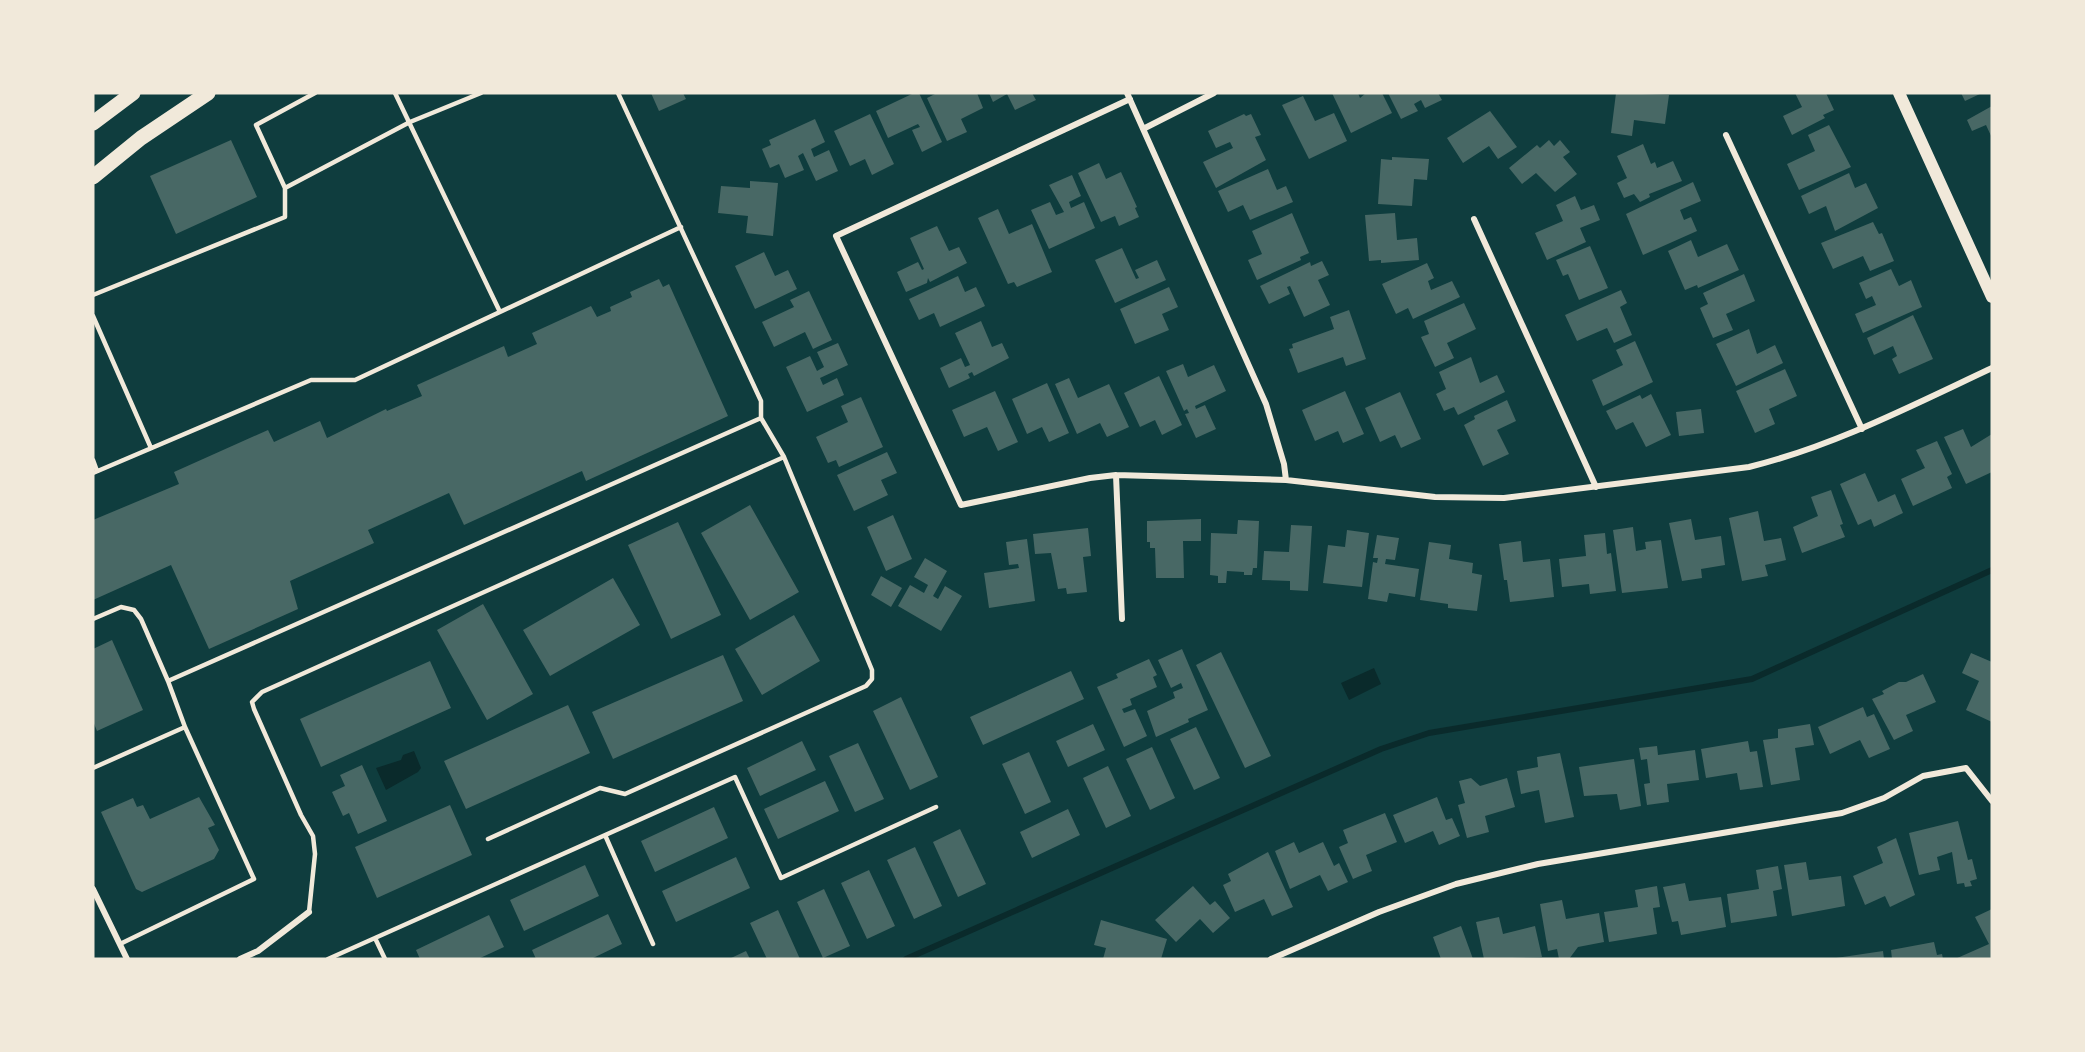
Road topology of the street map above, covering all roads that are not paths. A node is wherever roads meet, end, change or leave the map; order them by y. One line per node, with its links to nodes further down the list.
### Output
1 (133, 93): 11 (main road)
2 (208, 93): 14 (main road)
3 (315, 93): 15 (lane)
4 (395, 93): 10 (lane)
5 (481, 93): 10 (lane)
6 (618, 93): 17 (lane)
7 (1214, 93): 12 (street)
8 (1899, 93): 19 (main road)
9 (1128, 96): 12 (street); 29 (street)
10 (410, 122): 15 (lane); 20 (lane)
11 (93, 123)
12 (1143, 129): 30 (street)
13 (1726, 135): 24 (street)
14 (93, 177)
15 (285, 188): 18 (lane)
16 (1474, 219): 31 (street)
17 (681, 228): 20 (lane); 23 (lane)
18 (93, 295)
19 (1992, 297)
20 (500, 312): 25 (lane)
21 (93, 316): 25 (lane)
22 (1992, 368): 24 (street)
23 (761, 418): 26 (lane); 34 (lane)
24 (1862, 429): 31 (street)
25 (151, 448): 28 (lane)
26 (784, 456): 40 (lane); 42 (lane)
27 (93, 460): 28 (lane)
28 (95, 472)
29 (1116, 475): 30 (street); 33 (street)
30 (1286, 480): 31 (street)
31 (1596, 488)
32 (93, 619): 34 (lane)
33 (1122, 619)
34 (168, 681): 35 (lane)
35 (185, 727): 36 (lane); 44 (lane)
36 (93, 768)
37 (1992, 801): 50 (street)
38 (936, 807): 39 (lane)
39 (605, 835): 43 (lane); 45 (lane)
40 (488, 839)
41 (93, 889): 44 (street)
42 (309, 912): 47 (street)
43 (375, 938): 48 (lane); 49 (lane)
44 (120, 944): 46 (street)
45 (653, 944)
46 (127, 959)
47 (240, 959)
48 (328, 959)
49 (385, 959)
50 (1271, 959)

